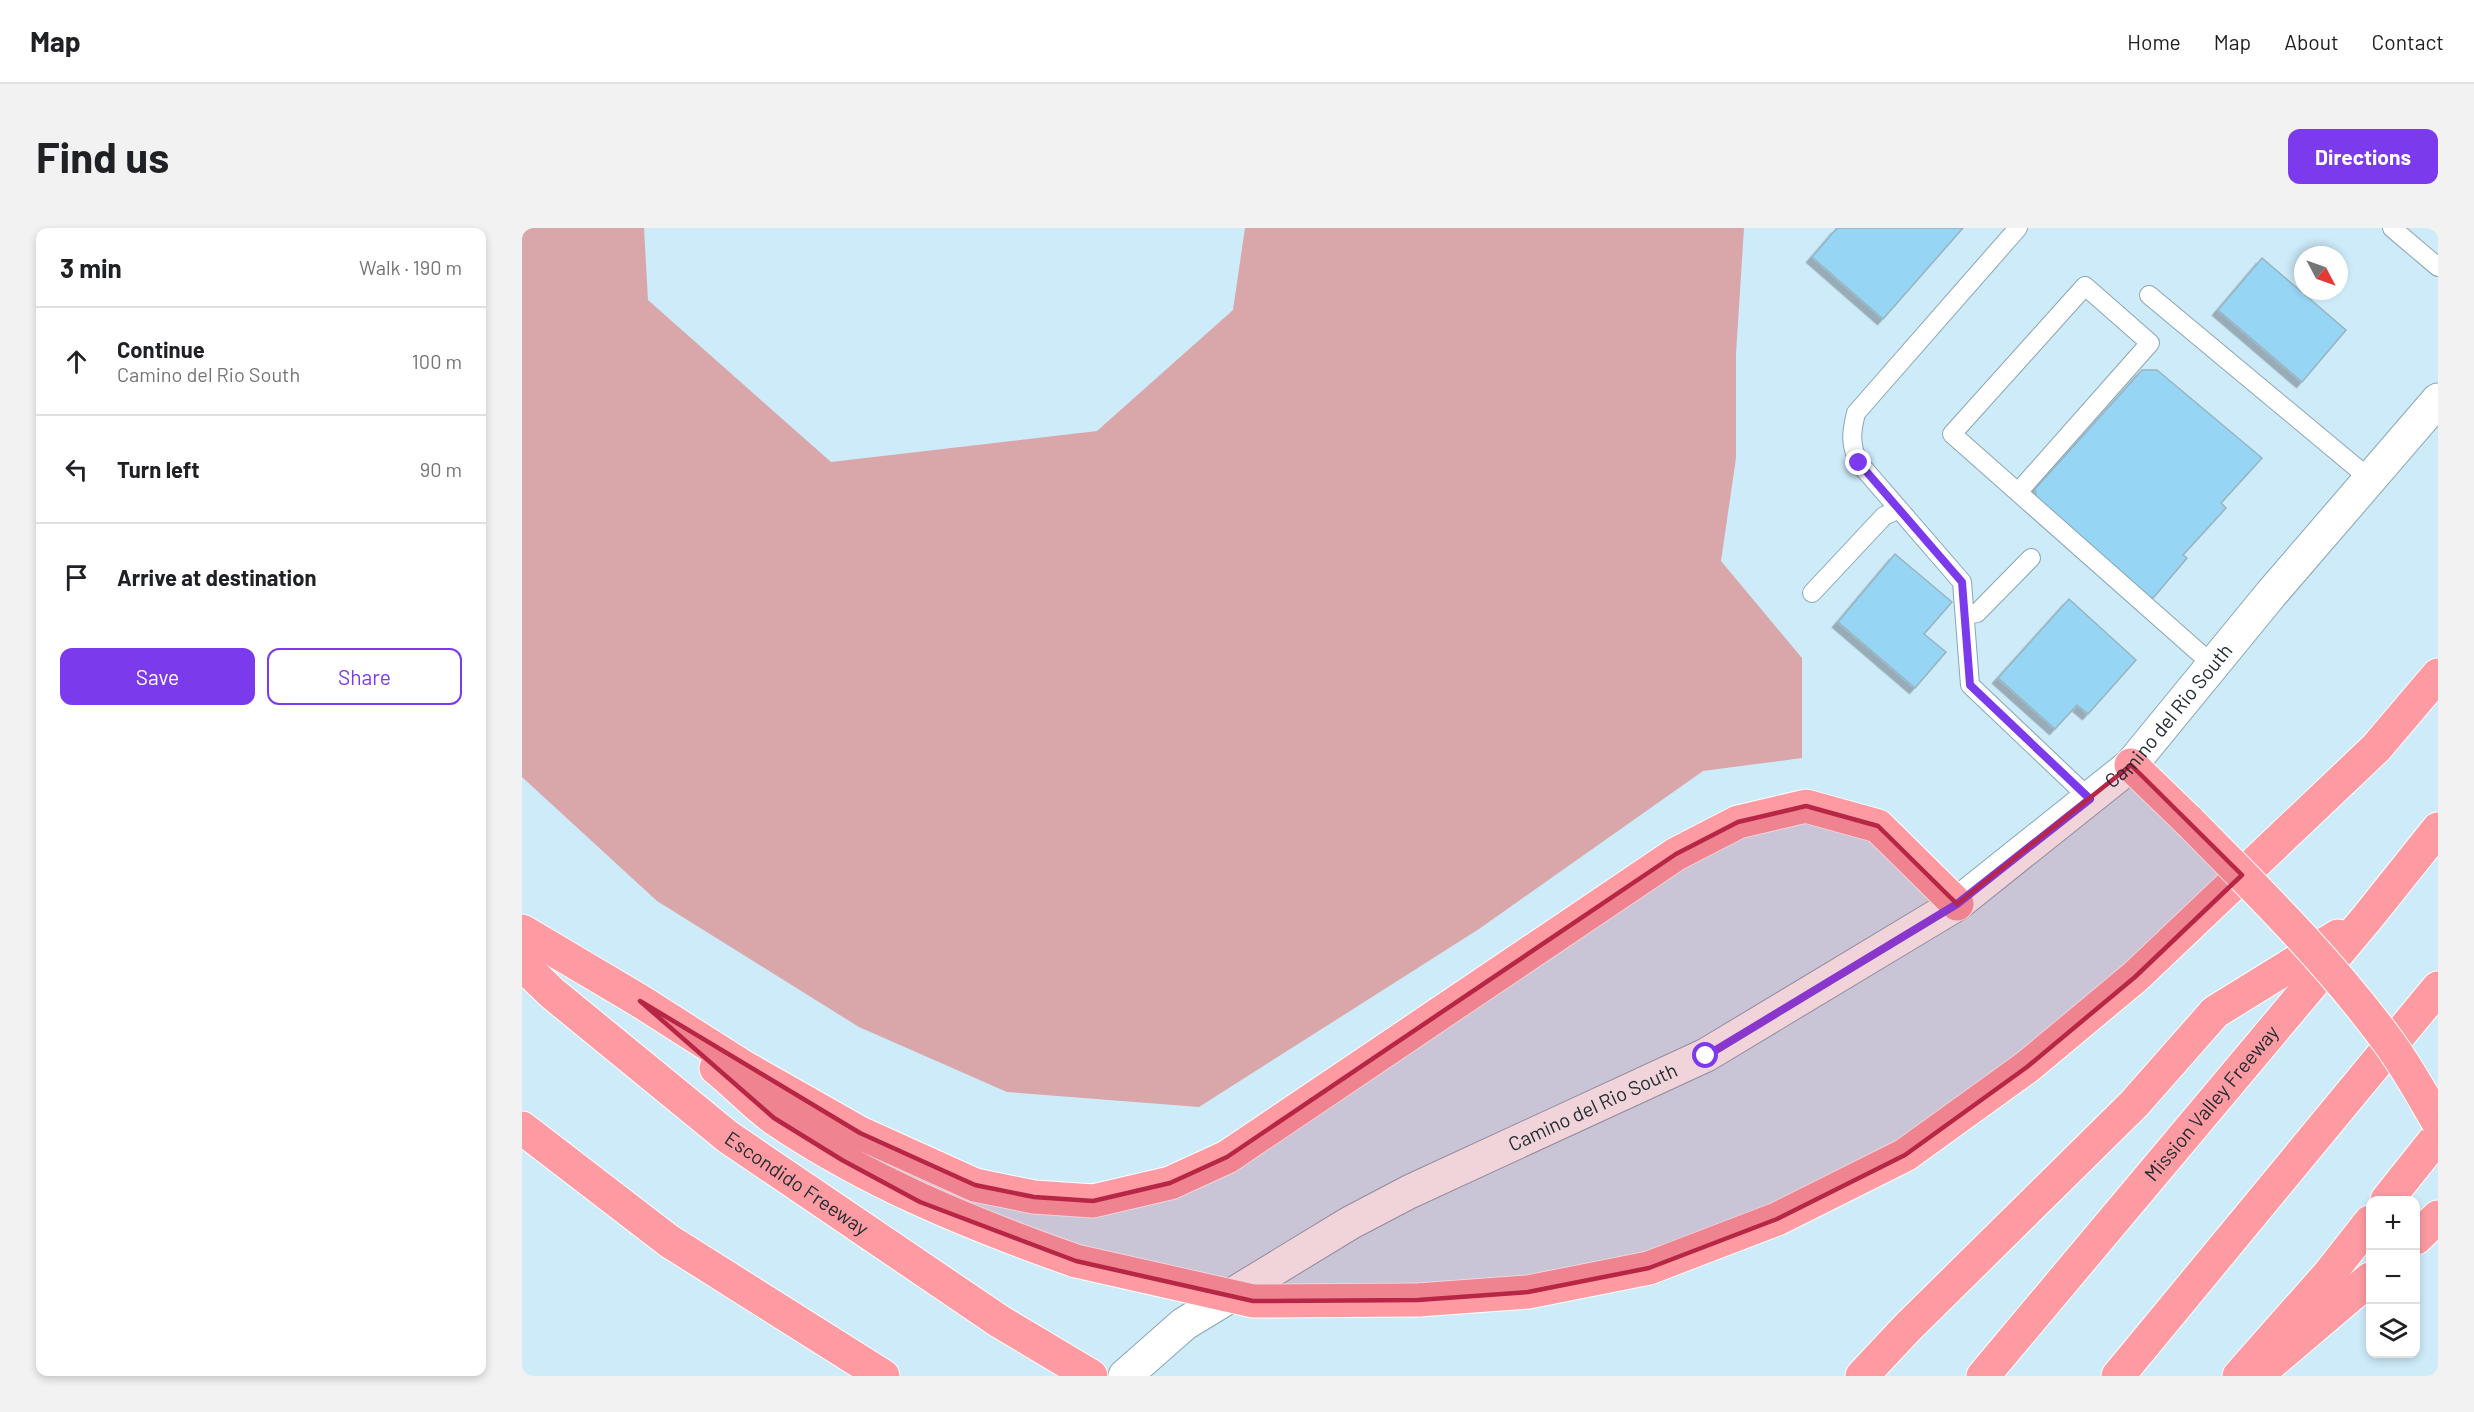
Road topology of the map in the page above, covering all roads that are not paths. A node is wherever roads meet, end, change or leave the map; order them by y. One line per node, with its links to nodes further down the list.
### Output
1 (2018, 228): 8 (lane)
2 (2392, 228): 3 (lane)
3 (2438, 267)
4 (2149, 295): 6 (lane)
5 (2438, 400): 6 (street, Camino del Rio South)
6 (2370, 478): 12 (street, Camino del Rio South)
7 (2019, 491): 7 (lane); 12 (lane)
8 (1899, 509): 10 (lane); 11 (lane)
9 (2031, 558): 11 (lane)
10 (1812, 593)
11 (1965, 615): 15 (lane)
12 (2213, 665): 14 (street, Camino del Rio South)
13 (2438, 675): 24 (highway, bridge)
14 (2131, 765): 15 (street, Camino del Rio South); 25 (highway, bridge)
15 (2090, 799): 17 (street, Camino del Rio South)
16 (2438, 829): 18 (highway, Mission Valley Freeway)
17 (1957, 904): 24 (highway); 35 (street, Camino del Rio South)
18 (2367, 918): 36 (highway); 37 (highway, Mission Valley Freeway)
19 (522, 931): 24 (highway)
20 (522, 964): 23 (highway, Escondido Freeway)
21 (522, 976): 23 (lane)
22 (2438, 988): 38 (highway)
23 (552, 993): 34 (highway, Escondido Freeway)
24 (640, 1001)
25 (2438, 1122)
26 (522, 1128): 33 (highway)
27 (2438, 1136): 28 (highway)
28 (2390, 1196)
29 (2438, 1217): 31 (highway)
30 (2366, 1227): 39 (highway)
31 (2420, 1233)
32 (2366, 1283): 40 (highway)
33 (883, 1376)
34 (1091, 1376)
35 (1125, 1376)
36 (1862, 1376)
37 (1983, 1376)
38 (2118, 1376)
39 (2239, 1376)
40 (2253, 1376)

